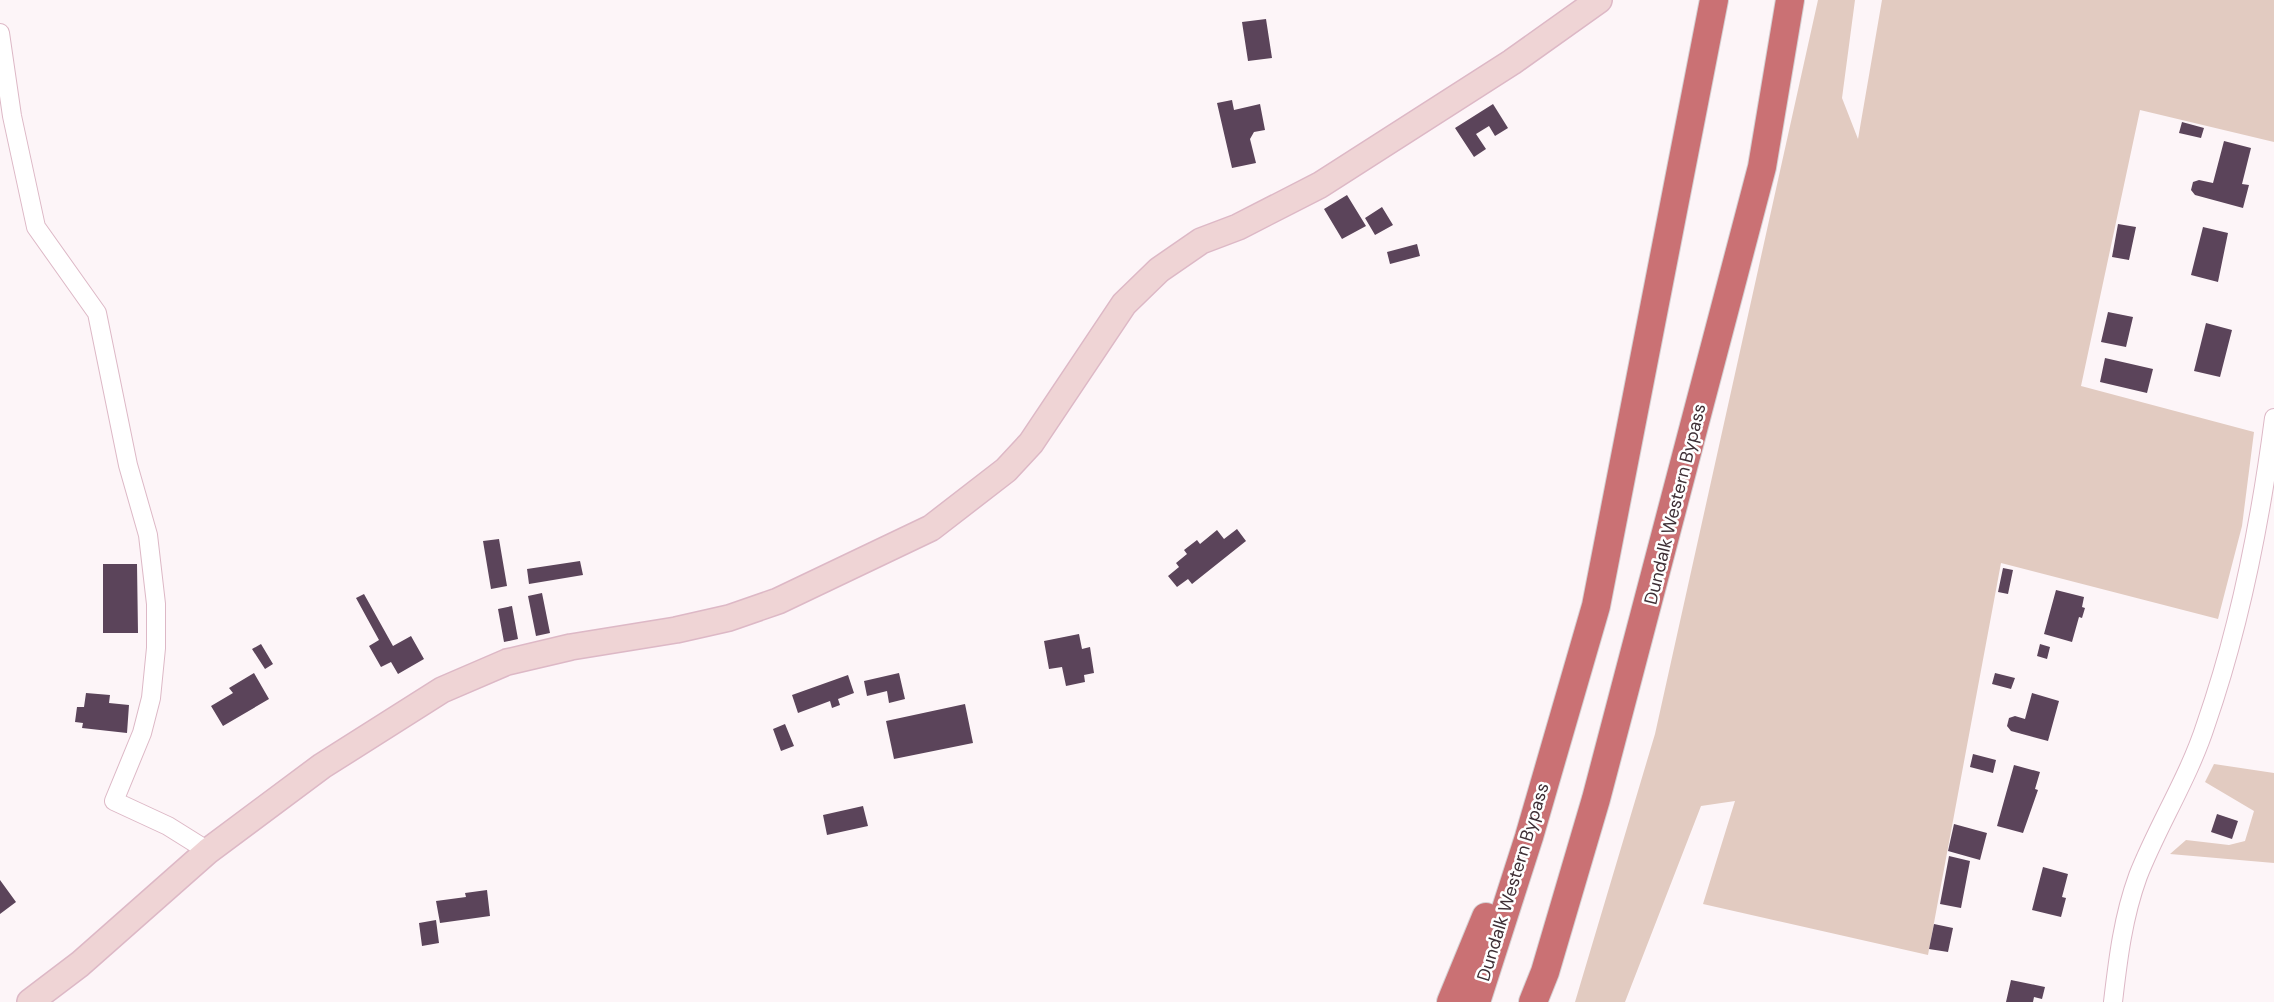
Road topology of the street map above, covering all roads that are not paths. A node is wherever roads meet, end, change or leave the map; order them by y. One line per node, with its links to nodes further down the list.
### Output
1 (1599, 0): 7 (street)
2 (1714, 0): 6 (highway, Dundalk Western Bypass)
3 (1790, 0): 11 (highway, Dundalk Western Bypass)
4 (0, 33): 7 (street)
5 (2274, 418): 12 (street)
6 (1529, 837): 9 (highway); 10 (highway, Dundalk Western Bypass)
7 (208, 851): 8 (street)
8 (30, 1002)
9 (1451, 1002)
10 (1476, 1002)
11 (1535, 1002)
12 (2113, 1002)

